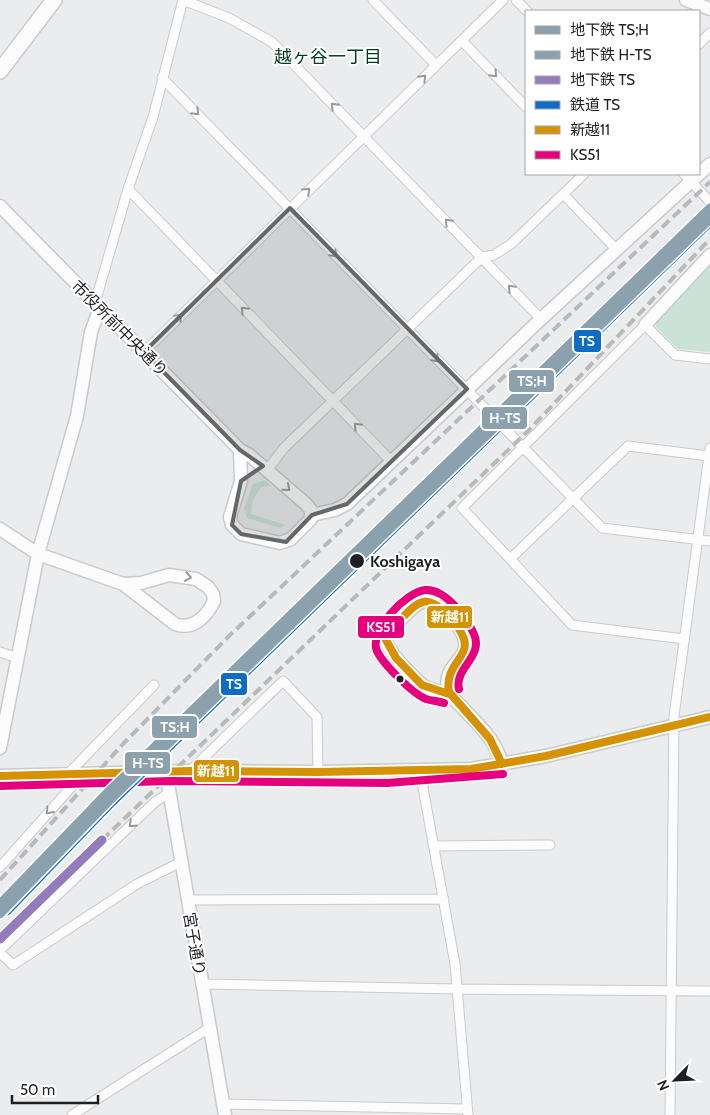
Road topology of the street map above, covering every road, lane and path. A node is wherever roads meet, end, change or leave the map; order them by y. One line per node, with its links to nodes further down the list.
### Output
1 (54, 0): 13 (main road)
2 (183, 0): 14 (street); 16 (street, one-way to 2)
3 (373, 0): 12 (street)
4 (503, 0): 10 (street)
5 (516, 0): 8 (street)
6 (686, 0): 7 (street)
7 (710, 9)
8 (526, 10)
9 (710, 33): 11 (street)
10 (462, 41): 12 (street); 15 (street, one-way to 15)
11 (700, 43)
12 (436, 65): 16 (street, one-way to 12)
13 (0, 71)
14 (162, 78): 19 (street); 23 (street, one-way to 23)
15 (525, 106)
16 (364, 136): 23 (street, one-way to 16); 26 (street, one-way to 16)
17 (583, 175): 20 (street)
18 (688, 178): 21 (street); 24 (street)
19 (128, 189): 27 (street); 28 (street)
20 (563, 194): 24 (street); 26 (street)
21 (710, 202)
22 (0, 206): 28 (street, 市役所前中央通り)
23 (290, 208): 27 (street); 31 (street, one-way to 31)
24 (617, 250): 29 (street)
25 (710, 255): 30 (street)
26 (482, 257): 29 (street, one-way to 26); 31 (street)
27 (216, 281): 32 (street, one-way to 27); 35 (street, one-way to 27)
28 (98, 306): 32 (street, 市役所前中央通り); 47 (street)
29 (541, 319): 34 (street)
30 (645, 325): 33 (street); 36 (street)
31 (407, 329): 34 (street, one-way to 34); 35 (street)
32 (144, 352): 37 (street, 市役所前中央通り)
33 (710, 359)
34 (467, 389): 36 (street); 39 (street)
35 (332, 401): 39 (street, one-way to 35); 40 (street)
36 (525, 447): 42 (street); 48 (street)
37 (240, 450): 40 (street, 市役所前中央通り); 41 (street)
38 (710, 452): 42 (street); 45 (street)
39 (391, 461): 43 (street)
40 (267, 470): 41 (street); 43 (street, one-way to 43)
41 (242, 481): 43 (street)
42 (574, 499): 45 (street); 48 (street)
43 (312, 514)
44 (0, 529): 47 (street)
45 (697, 540): 46 (street); 52 (street)
46 (710, 541)
47 (38, 554): 50 (street); 54 (street)
48 (510, 559): 52 (street)
49 (156, 579): 50 (street); 51 (street); 51 (street, one-way to 51)
50 (123, 584): 51 (street)
51 (155, 609)
52 (684, 639): 58 (street)
53 (0, 652): 54 (street)
54 (17, 658): 59 (street)
55 (154, 685): 68 (street)
56 (449, 694): 56 (street); 61 (street)
57 (710, 716): 58 (street)
58 (674, 725): 61 (street); 79 (street)
59 (2, 731): 60 (street)
60 (0, 748)
61 (502, 764): 63 (street)
62 (190, 771): 64 (street); 65 (street); 65 (street)
63 (420, 771): 65 (street); 71 (street)
64 (166, 772): 66 (street); 69 (street, 宮子通り)
65 (318, 772)
66 (82, 775): 68 (street); 73 (street, one-way to 73)
67 (0, 776): 68 (street)
68 (67, 776)
69 (169, 793): 72 (street, 宮子通り); 76 (street, one-way to 76)
70 (550, 845): 71 (street)
71 (435, 846): 74 (street)
72 (181, 862): 75 (street, 宮子通り); 76 (street)
73 (0, 867)
74 (444, 899): 75 (street); 78 (street)
75 (188, 900): 77 (street, 宮子通り)
76 (0, 952)
77 (202, 984): 78 (street); 81 (street, 宮子通り)
78 (458, 989): 79 (street); 83 (street)
79 (671, 991): 80 (street); 85 (street)
80 (710, 991)
81 (209, 1028): 82 (street, 宮子通り); 84 (street)
82 (224, 1110): 83 (street)
83 (468, 1112)
84 (72, 1115)
85 (670, 1115)

